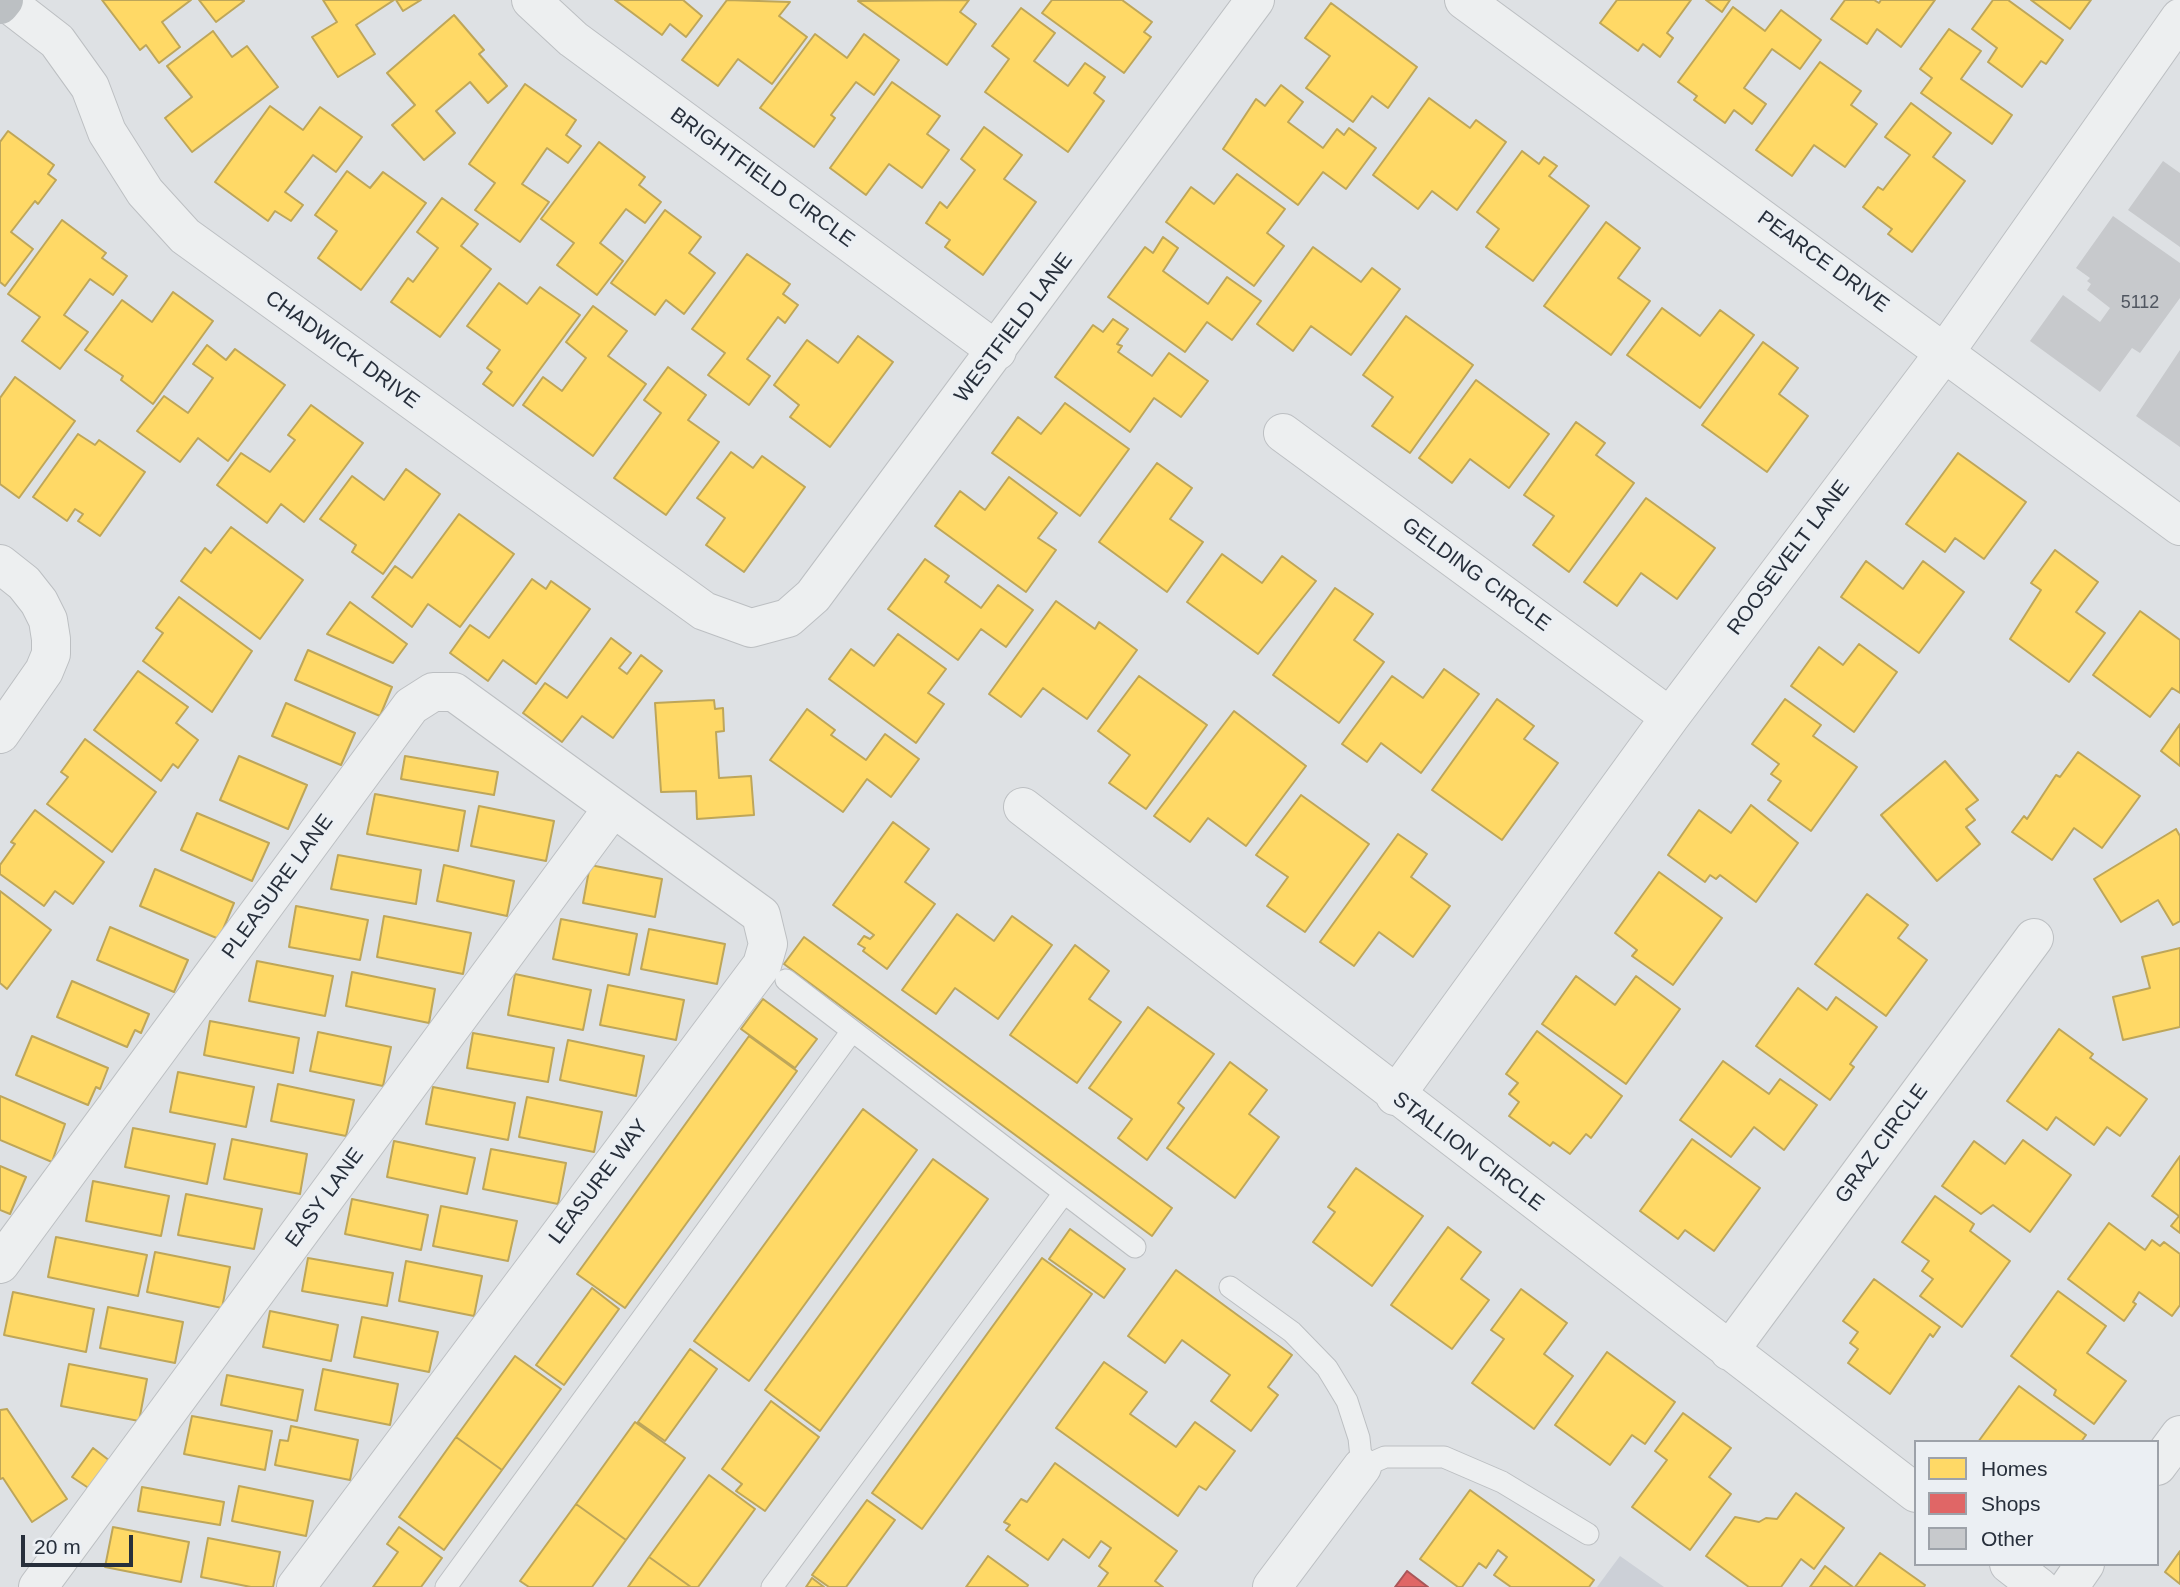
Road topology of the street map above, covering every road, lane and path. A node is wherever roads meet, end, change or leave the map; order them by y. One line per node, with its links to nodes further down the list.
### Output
1 (4, 0): 5 (street); 12 (street, CHADWICK DRIVE)
2 (531, 0): 7 (street, BRIGHTFIELD CIRCLE)
3 (1255, 0): 7 (street, WESTFIELD LANE)
4 (1464, 0): 8 (street, PEARCE DRIVE)
5 (0, 5)
6 (2180, 18): 8 (street, ROOSEVELT LANE)
7 (997, 351): 12 (street, WESTFIELD LANE)
8 (1945, 352): 10 (street, PEARCE DRIVE); 13 (street, ROOSEVELT LANE)
9 (1283, 433): 13 (street, GELDING CIRCLE)
10 (2180, 526)
11 (0, 564): 14 (street)
12 (751, 628)
13 (1670, 717): 20 (street, ROOSEVELT LANE)
14 (0, 734)
15 (1023, 807): 20 (street, STALLION CIRCLE)
16 (612, 809): 23 (street, PLEASURE LANE); 33 (street, EASY LANE); 34 (street, LEASURE WAY)
17 (2034, 938): 25 (street, GRAZ CIRCLE)
18 (786, 980): 19 (lane)
19 (852, 1031): 21 (lane); 35 (lane)
20 (1395, 1096): 25 (street, STALLION CIRCLE)
21 (1064, 1193): 22 (lane); 36 (lane)
22 (1135, 1247)
23 (0, 1264)
24 (1230, 1287): 28 (lane)
25 (1729, 1351): 29 (street, STALLION CIRCLE)
26 (2180, 1435): 27 (street)
27 (2159, 1463)
28 (1362, 1467): 30 (lane); 37 (street)
29 (1914, 1491)
30 (1588, 1534)
31 (2012, 1566): 38 (street)
32 (2084, 1566): 39 (street)
33 (38, 1587)
34 (296, 1587)
35 (446, 1587)
36 (772, 1587)
37 (1272, 1587)
38 (2039, 1587)
39 (2069, 1587)

